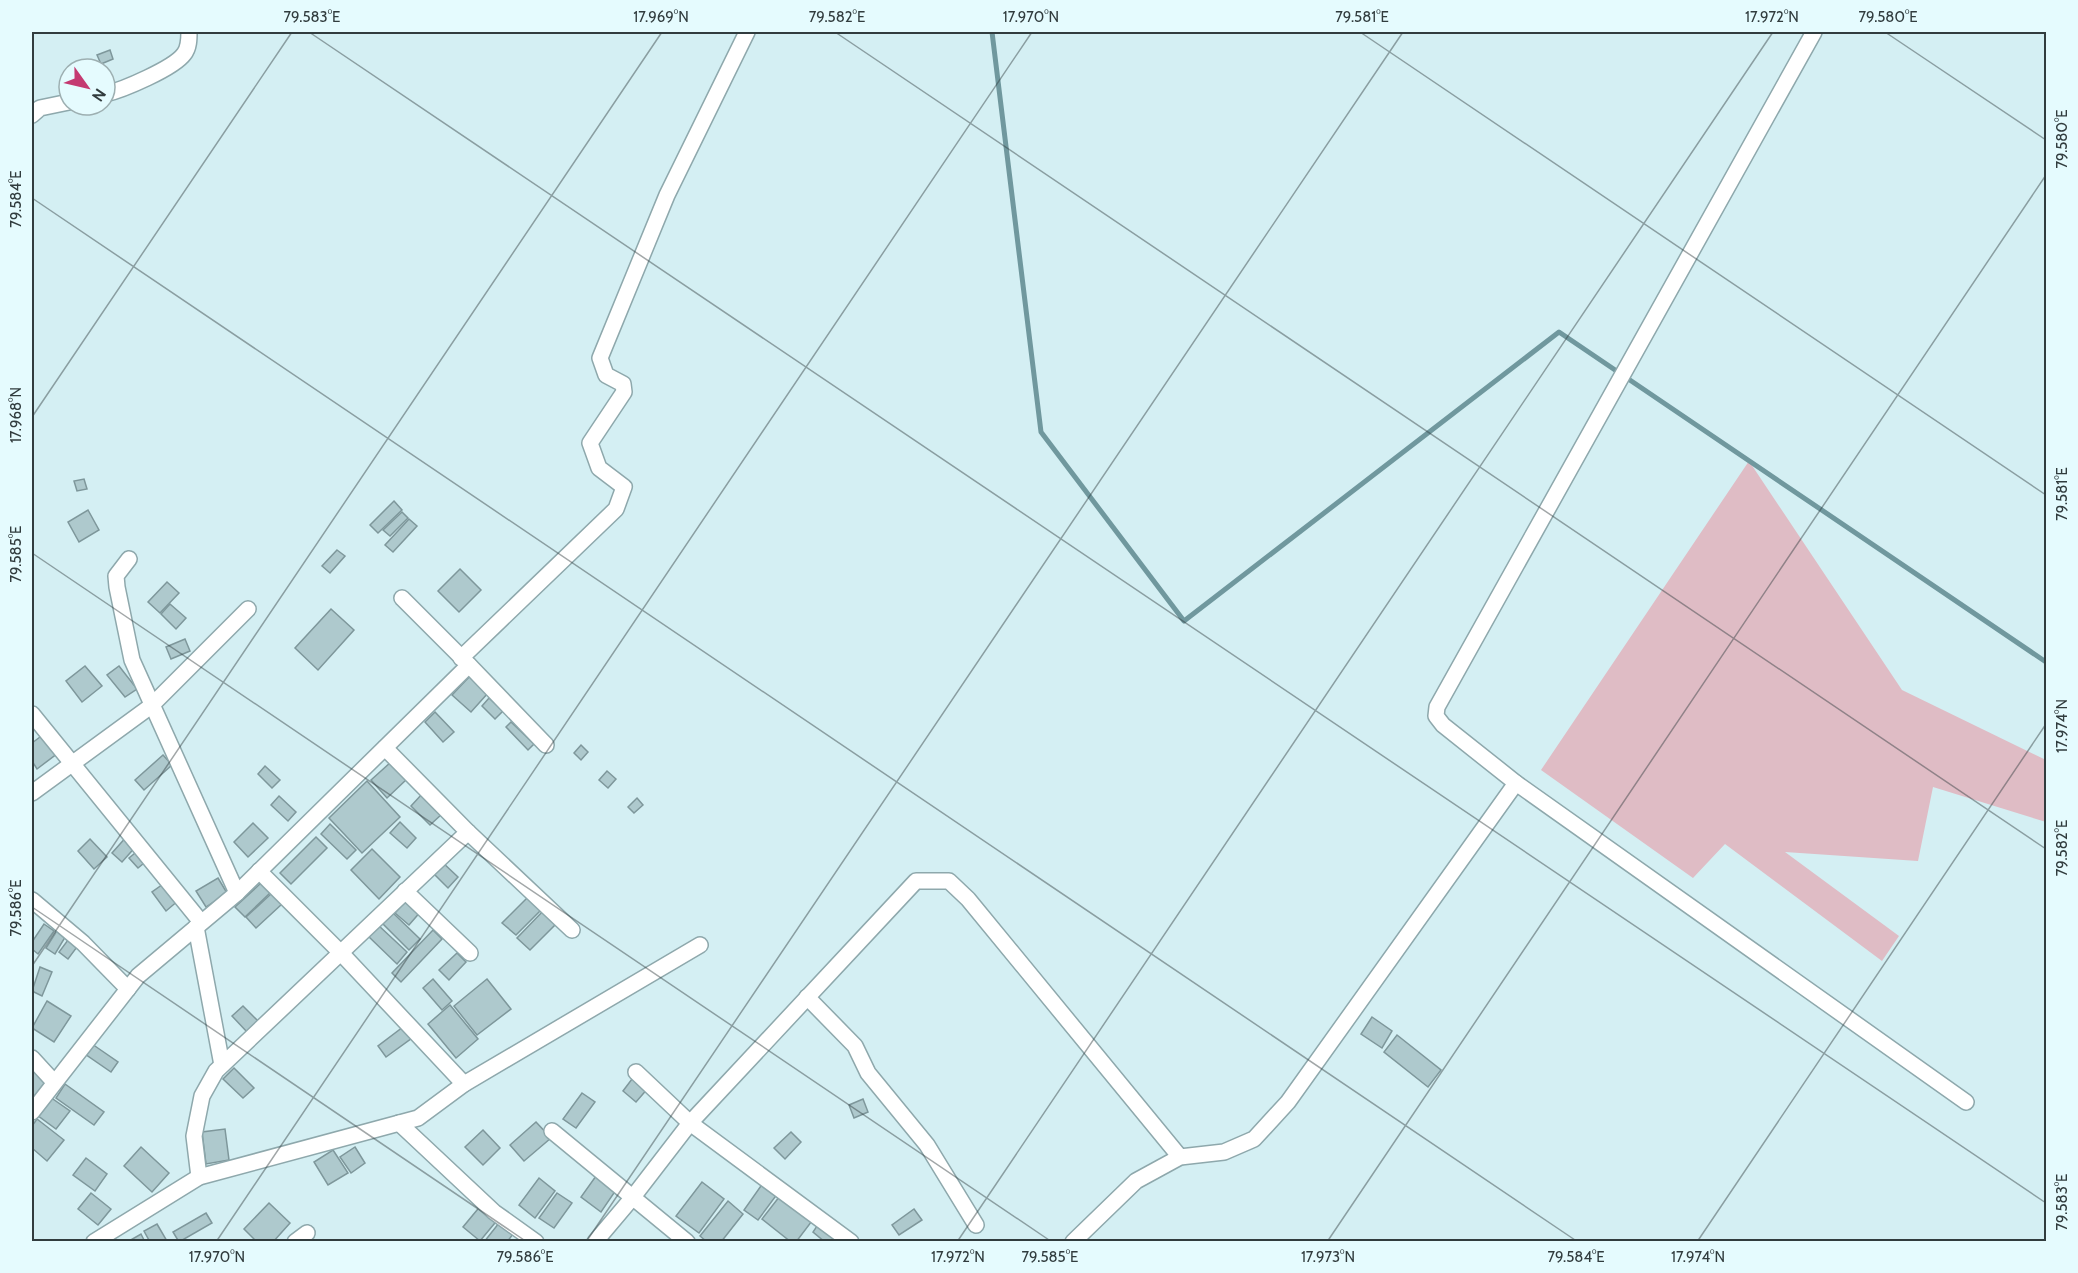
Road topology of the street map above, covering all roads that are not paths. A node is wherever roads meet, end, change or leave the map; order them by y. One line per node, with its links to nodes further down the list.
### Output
1 (189, 32): 4 (street)
2 (747, 32): 10 (street)
3 (1814, 32): 16 (street)
4 (117, 90)
5 (57, 104): 6 (street)
6 (32, 115)
7 (129, 559): 11 (street)
8 (402, 598): 10 (street)
9 (248, 609): 11 (street)
10 (465, 661): 13 (street); 14 (street)
11 (151, 706): 15 (street); 21 (street)
12 (32, 714): 15 (street)
13 (546, 745)
14 (385, 748): 18 (street); 19 (street)
15 (73, 763): 17 (street); 23 (street)
16 (1516, 783): 35 (street); 40 (street)
17 (32, 793)
18 (468, 832): 20 (street); 24 (street)
19 (259, 871): 21 (street); 26 (street)
20 (405, 891): 26 (street); 27 (street)
21 (237, 893): 23 (street)
22 (32, 900): 28 (street)
23 (198, 924): 28 (street); 31 (street)
24 (572, 930)
25 (700, 945): 34 (street)
26 (340, 953): 31 (street); 34 (street)
27 (470, 953)
28 (128, 988): 33 (street)
29 (807, 998): 38 (street); 40 (street); 43 (street)
30 (32, 1058): 33 (street)
31 (222, 1065): 41 (street)
32 (636, 1072): 38 (street)
33 (54, 1082): 36 (street)
34 (464, 1084): 37 (street)
35 (1966, 1102)
36 (32, 1112)
37 (399, 1123): 41 (street); 45 (street)
38 (690, 1123): 42 (street); 48 (street)
39 (552, 1131): 42 (street)
40 (1180, 1157): 49 (street)
41 (199, 1177): 44 (street)
42 (633, 1197): 46 (street); 47 (street)
43 (976, 1225)
44 (94, 1242)
45 (536, 1242)
46 (595, 1242)
47 (687, 1242)
48 (851, 1242)
49 (1073, 1242)

